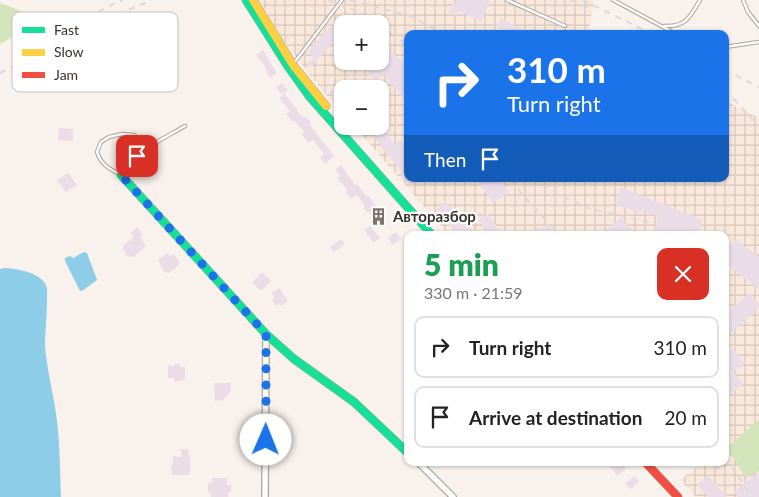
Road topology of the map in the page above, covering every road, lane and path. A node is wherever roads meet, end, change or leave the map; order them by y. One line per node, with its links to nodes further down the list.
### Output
1 (246, 0): 20 (main road)
2 (253, 0): 14 (main road)
3 (342, 0): 14 (lane)
4 (507, 0): 8 (lane)
5 (613, 0): 9 (lane)
6 (700, 0): 9 (lane)
7 (743, 0): 10 (lane)
8 (565, 26)
9 (662, 26): 11 (lane)
10 (759, 26)
11 (669, 30)
12 (759, 42): 13 (lane)
13 (729, 46)
14 (294, 65): 15 (main road)
15 (334, 115)
16 (185, 126): 18 (lane)
17 (352, 135): 21 (main road)
18 (149, 148): 19 (lane); 19 (lane)
19 (121, 175): 22 (main road)
20 (428, 231)
21 (436, 231)
22 (266, 334): 23 (main road); 27 (street)
23 (404, 449)
24 (422, 466): 28 (street)
25 (649, 466): 29 (main road)
26 (657, 466): 30 (main road)
27 (265, 497)
28 (453, 497)
29 (678, 497)
30 (685, 497)

